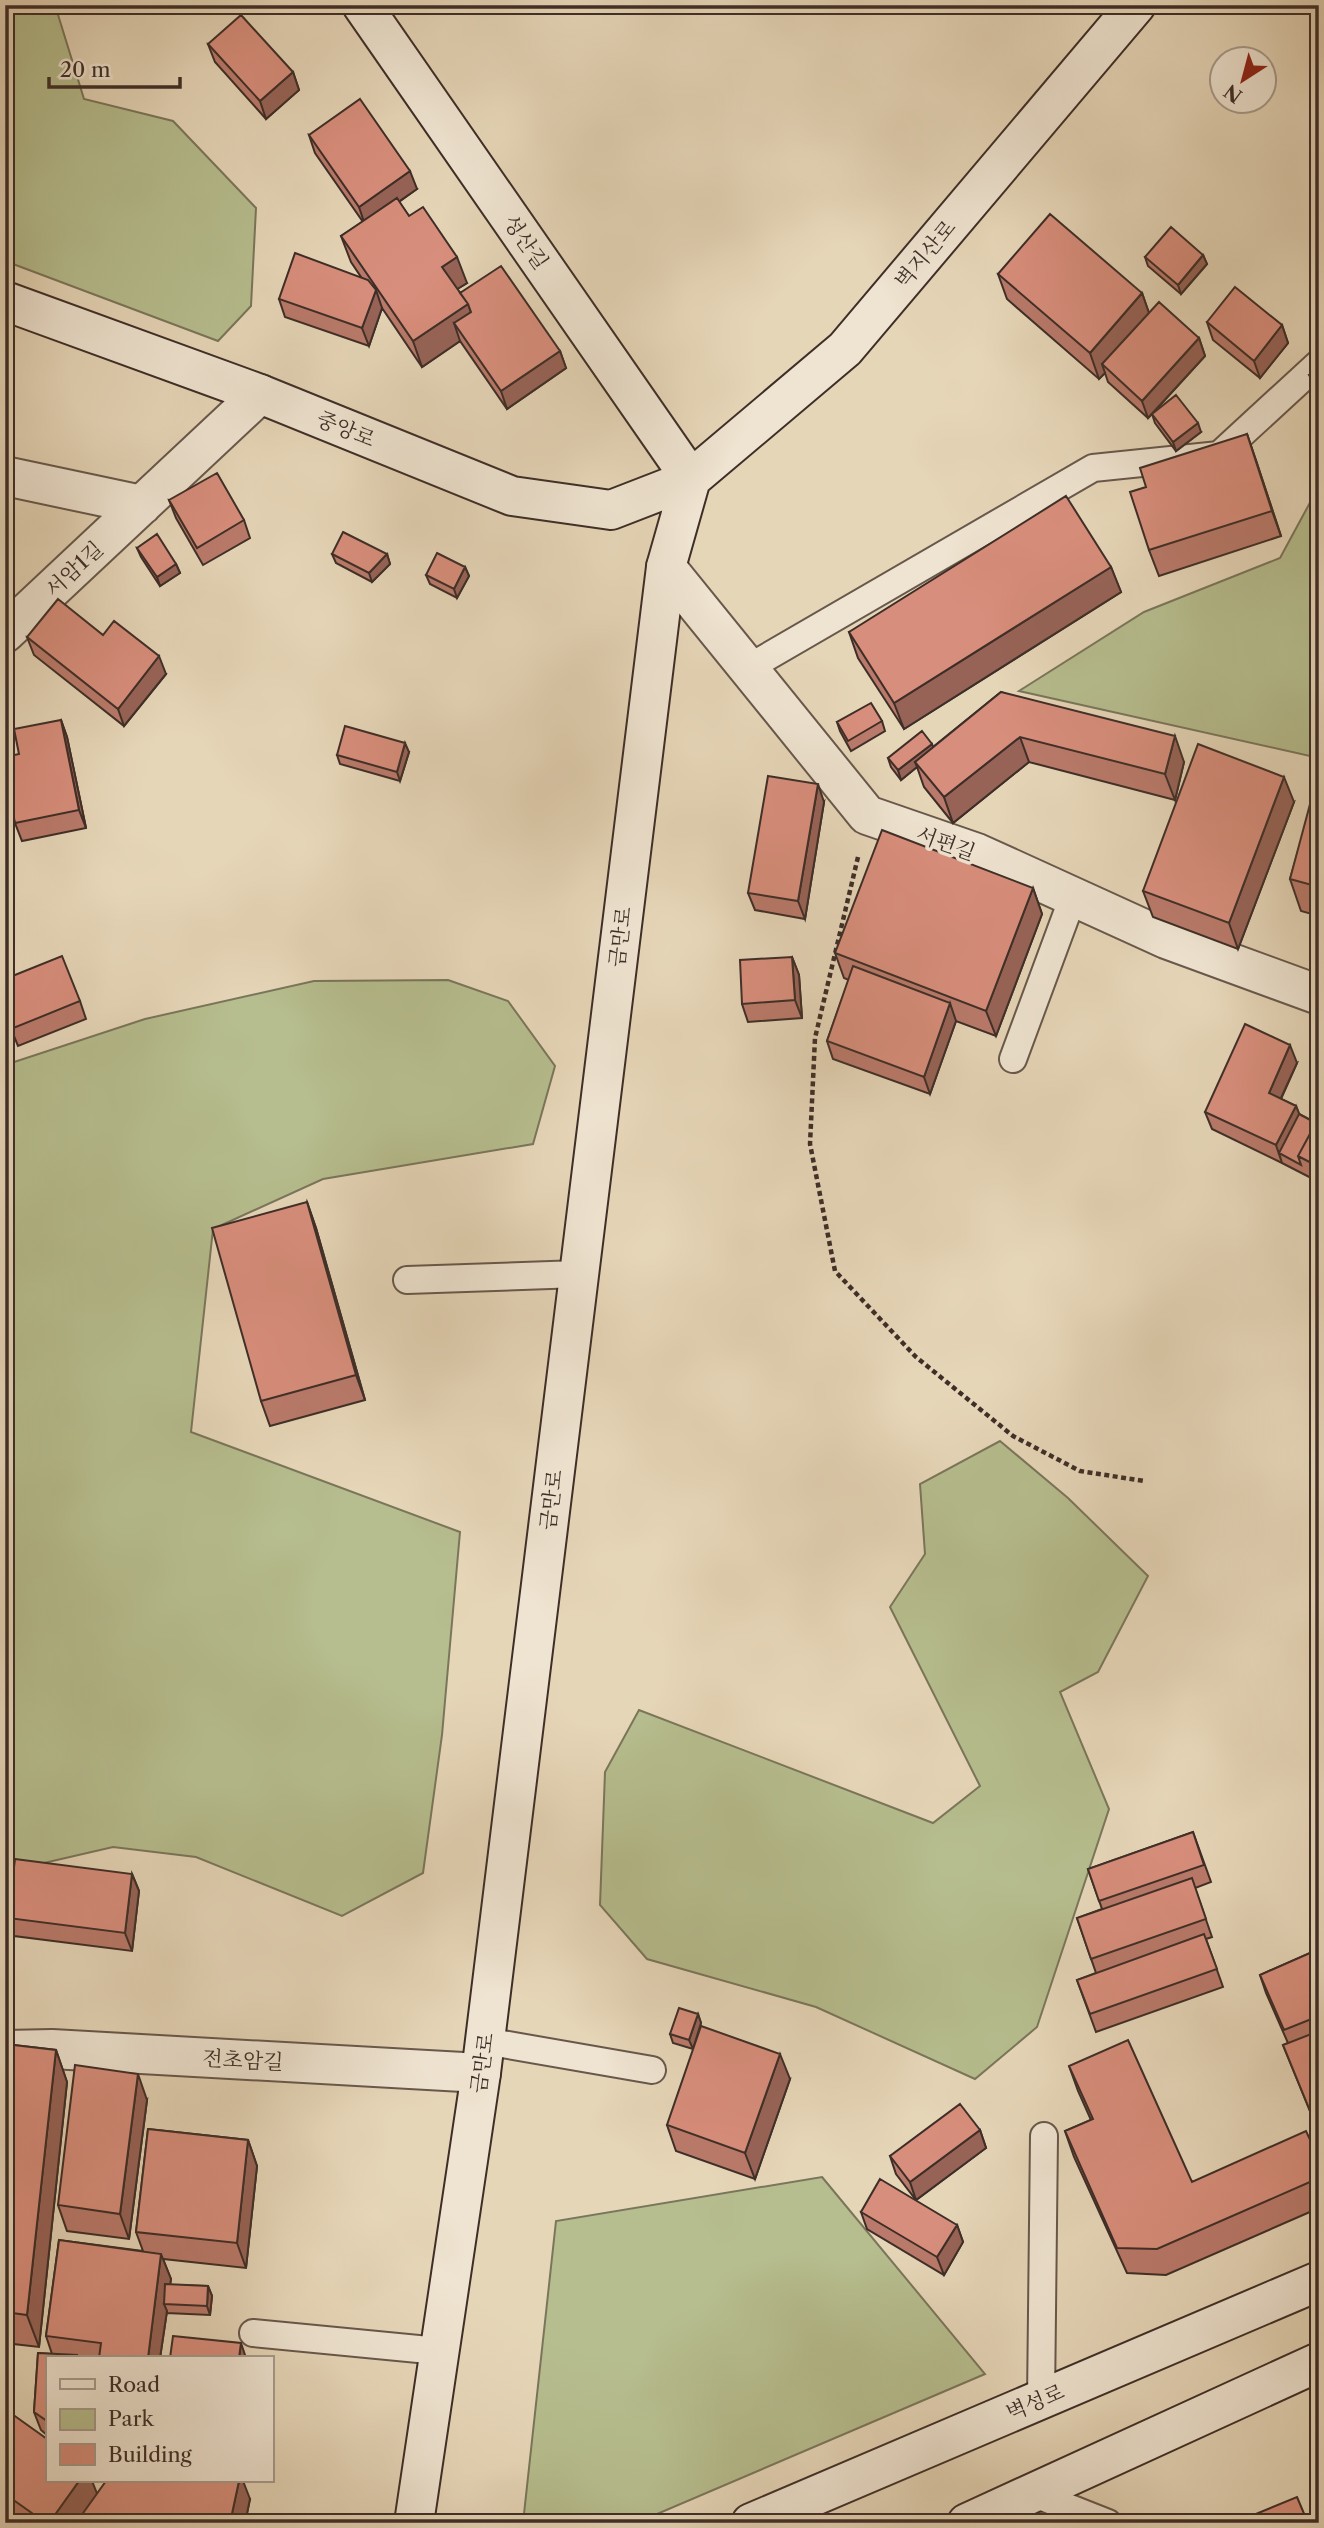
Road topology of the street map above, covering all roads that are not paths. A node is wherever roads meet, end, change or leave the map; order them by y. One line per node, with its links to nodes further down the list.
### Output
1 (362, 5): 7 (street, 성산길)
2 (1136, 5): 7 (street, 벽지산로)
3 (5, 301): 5 (street, 중앙로)
4 (1319, 363): 11 (lane)
5 (260, 394): 7 (street, 중앙로); 8 (street, 서암1길)
6 (5, 476): 8 (street)
7 (691, 479): 9 (street, 금만로)
8 (142, 505): 10 (street, 서암1길)
9 (666, 567): 11 (street); 15 (street, 금만로)
10 (5, 633)
11 (748, 668): 12 (street, 서편길)
12 (1073, 897): 13 (street, 서편길); 14 (lane)
13 (1319, 995)
14 (1013, 1059)
15 (579, 1274): 16 (lane); 18 (street, 금만로)
16 (407, 1280)
17 (5, 2050): 18 (street, 전초암길)
18 (483, 2057): 19 (lane); 23 (street, 금만로)
19 (652, 2070)
20 (1044, 2136): 25 (lane)
21 (1319, 2281): 25 (street, 벽성로)
22 (253, 2333): 23 (lane)
23 (439, 2351): 27 (street, 금만로)
24 (1319, 2362): 26 (street)
25 (1041, 2400): 28 (street, 벽성로)
26 (1032, 2493): 29 (street); 30 (lane)
27 (414, 2523)
28 (751, 2523)
29 (967, 2523)
30 (1108, 2523)

